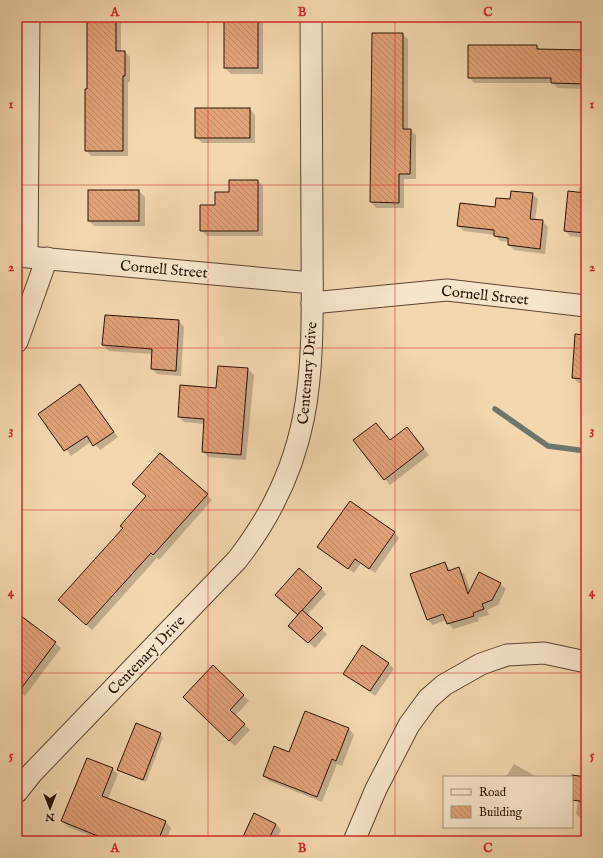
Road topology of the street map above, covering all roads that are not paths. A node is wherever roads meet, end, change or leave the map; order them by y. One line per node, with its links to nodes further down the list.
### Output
1 (30, 17): 3 (street)
2 (311, 17): 4 (street, Centenary Drive)
3 (30, 257): 4 (street, Cornell Street); 6 (street)
4 (312, 293): 5 (street, Cornell Street); 8 (street, Centenary Drive)
5 (586, 306)
6 (17, 342)
7 (586, 662): 9 (street)
8 (17, 792)
9 (354, 841)

